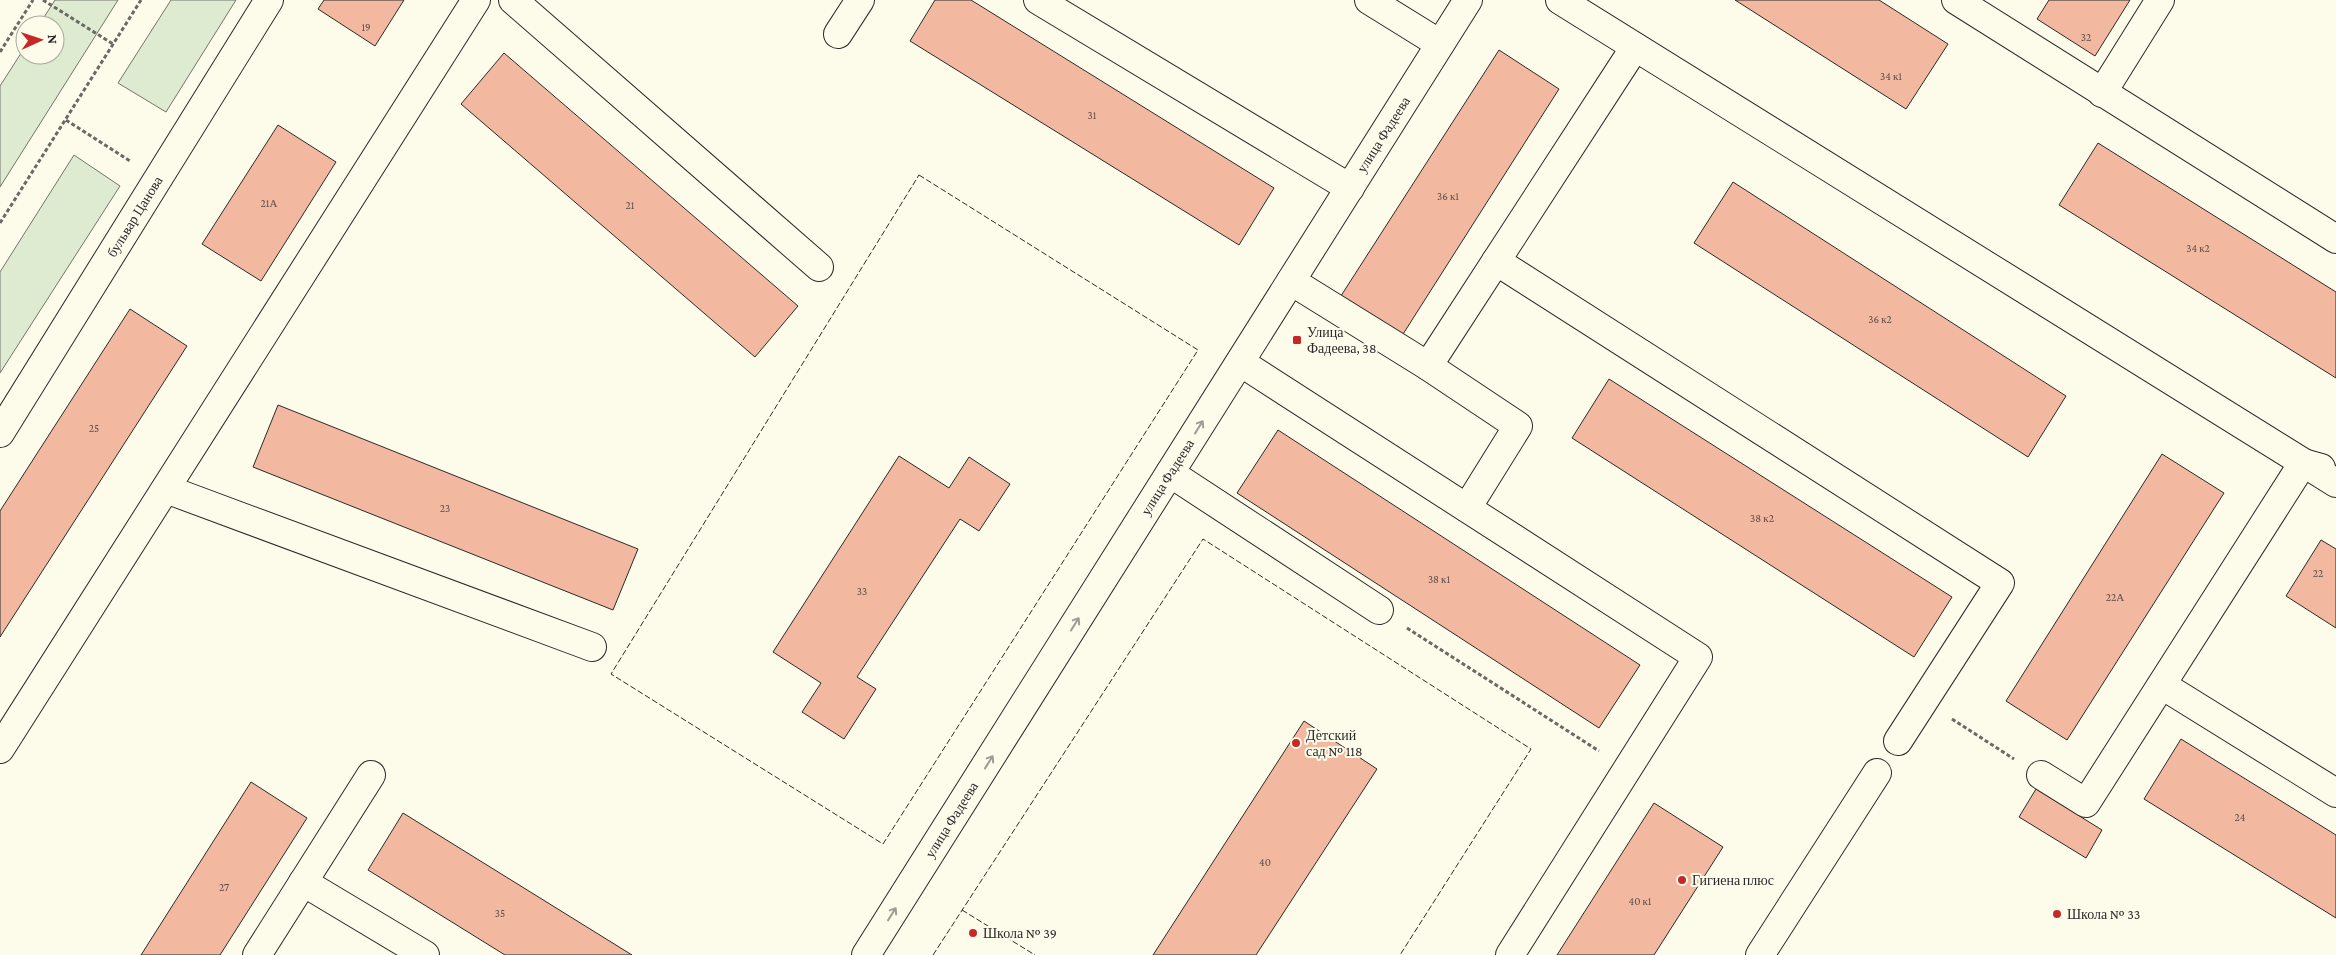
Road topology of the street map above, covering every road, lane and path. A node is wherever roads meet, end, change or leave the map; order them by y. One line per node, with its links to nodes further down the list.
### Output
1 (33, 0): 18 (path)
2 (43, 0): 15 (path)
3 (141, 0): 15 (path)
4 (269, 0): 21 (street, бульвар Цанова)
5 (476, 0): 35 (street)
6 (513, 0): 26 (street)
7 (860, 0): 14 (street)
8 (1038, 0): 22 (street)
9 (1369, 0): 16 (street)
10 (1468, 0): 16 (street, улица Фадеева)
11 (1560, 0): 17 (street)
12 (1956, 0): 19 (street)
13 (2160, 0): 19 (street)
14 (838, 34)
15 (114, 44): 20 (path)
16 (1440, 44): 22 (street, улица Фадеева)
17 (1635, 47): 25 (street); 31 (street)
18 (0, 52)
19 (2102, 93): 24 (street)
20 (66, 120): 21 (path); 23 (path)
21 (158, 179): 30 (street, бульвар Цанова)
22 (1350, 188): 27 (street, улица Фадеева)
23 (0, 223)
24 (2336, 239)
25 (1496, 261): 29 (street); 40 (street)
26 (819, 267)
27 (1291, 281): 28 (street, улица Фадеева); 29 (street)
28 (1240, 362): 32 (street, улица Фадеева, one-way to 28); 36 (street)
29 (1428, 366): 36 (street)
30 (0, 433)
31 (2303, 463): 33 (street); 34 (street); 39 (street)
32 (1170, 473): 37 (street); 51 (street, улица Фадеева, one-way to 32)
33 (2336, 473)
34 (2336, 483)
35 (166, 489): 38 (street); 42 (street)
36 (1467, 508): 43 (street)
37 (1379, 610): 43 (path)
38 (592, 648)
39 (2162, 685): 46 (street); 47 (street)
40 (1924, 702): 41 (street); 46 (path)
41 (1898, 742)
42 (0, 749)
43 (1627, 769): 52 (street)
44 (1877, 773): 53 (street)
45 (371, 775): 48 (street)
46 (2040, 775)
47 (2336, 793)
48 (303, 882): 49 (street); 50 (street)
49 (256, 955)
50 (425, 955)
51 (866, 955)
52 (1510, 955)
53 (1760, 955)

